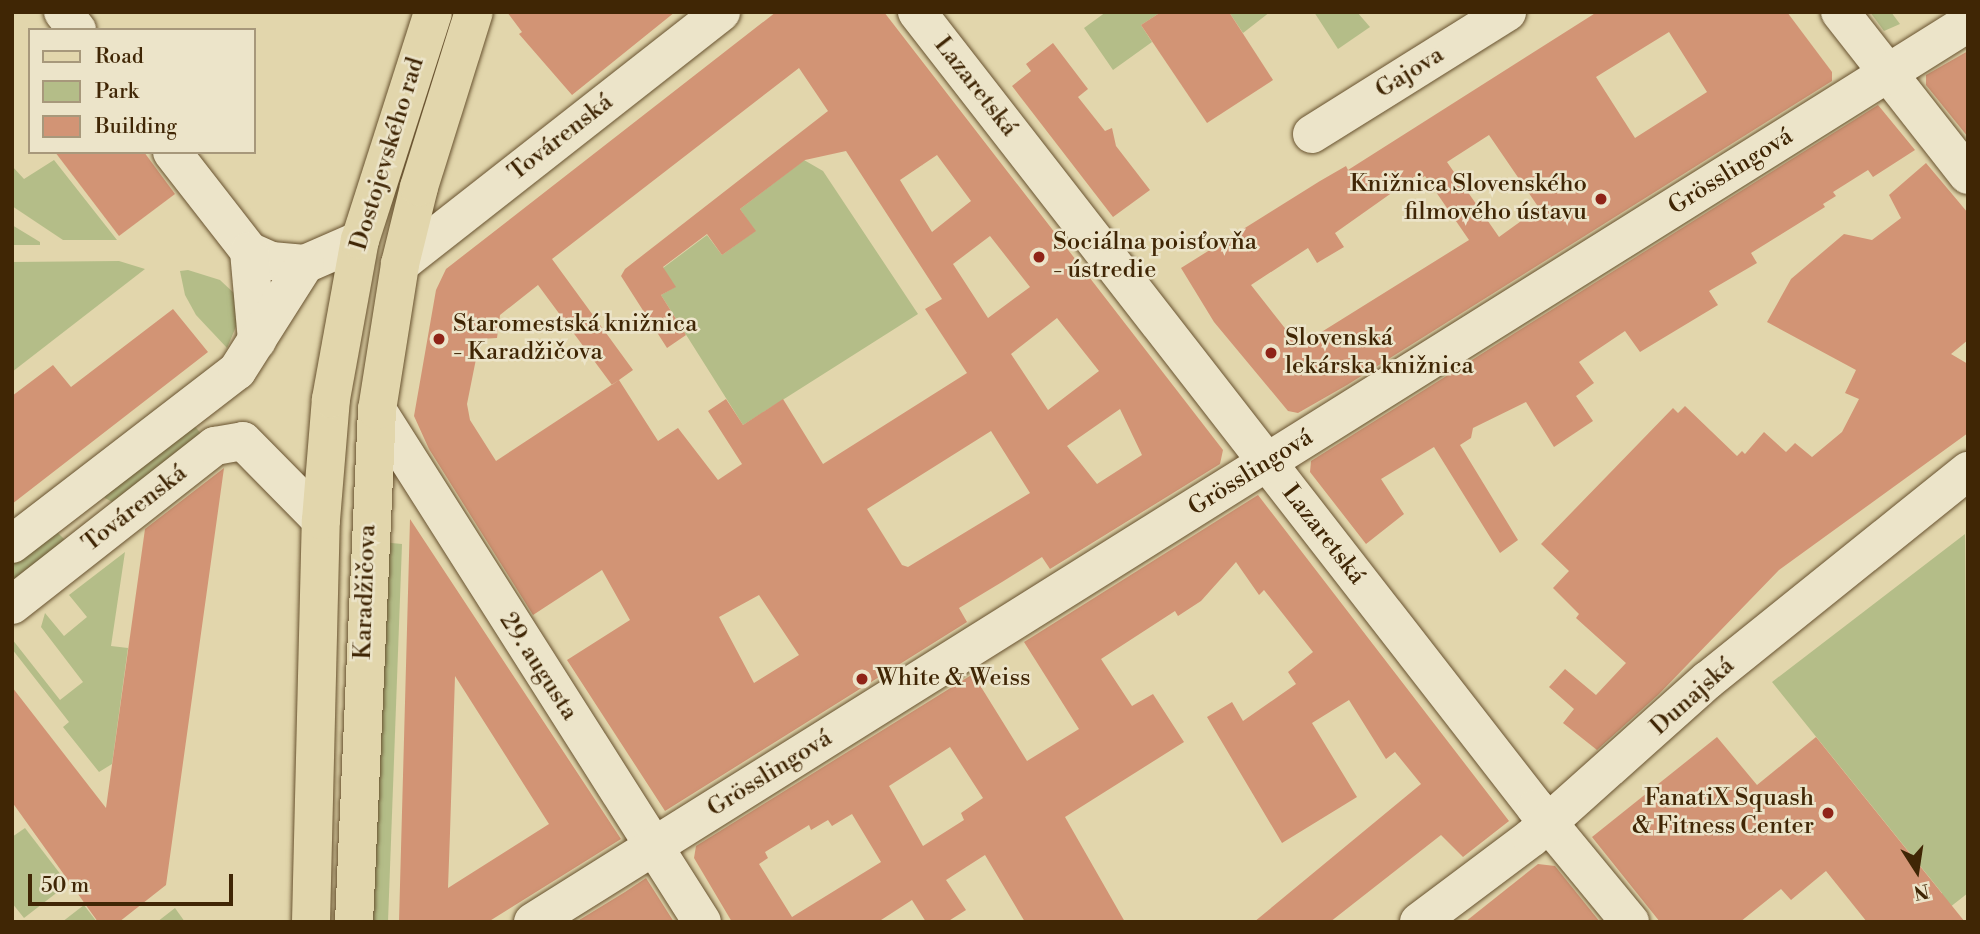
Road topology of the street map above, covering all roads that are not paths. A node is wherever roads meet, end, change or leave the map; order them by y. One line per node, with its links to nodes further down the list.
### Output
1 (63, 12): 9 (street)
2 (433, 12): 14 (main road, Dostojevského rad)
3 (474, 12): 17 (main road, Dostojevského rad)
4 (721, 12): 17 (street, Továrenská)
5 (1507, 12): 11 (street, Gajova)
6 (1840, 12): 10 (street)
7 (932, 17): 21 (street, Lazaretská)
8 (1968, 23): 10 (street, Grösslingová)
9 (75, 28)
10 (1888, 74): 13 (street); 21 (street, Grösslingová)
11 (1312, 134)
12 (174, 154): 15 (street)
13 (1968, 175)
14 (360, 240): 16 (street); 18 (main road, Dostojevského rad)
15 (249, 251): 16 (street); 19 (street)
16 (305, 264): 19 (street, Továrenská)
17 (400, 264): 20 (main road, Karadžičova)
18 (347, 296): 23 (main road, Karadžičova)
19 (257, 341): 24 (street, Továrenská)
20 (377, 410): 27 (street, 29. augusta); 29 (main road, Karadžičova)
21 (1267, 462): 26 (street, Lazaretská); 27 (street, Grösslingová)
22 (1968, 471): 26 (street, Dunajská)
23 (321, 520): 25 (street, Továrenská); 28 (main road, Karadžičova)
24 (12, 544)
25 (12, 605)
26 (1548, 822): 32 (street, Dunajská); 33 (street, Lazaretská)
27 (654, 847): 30 (street, Grösslingová); 31 (street, 29. augusta)
28 (311, 922)
29 (355, 922)
30 (533, 922)
31 (702, 922)
32 (1419, 922)
33 (1630, 922)

